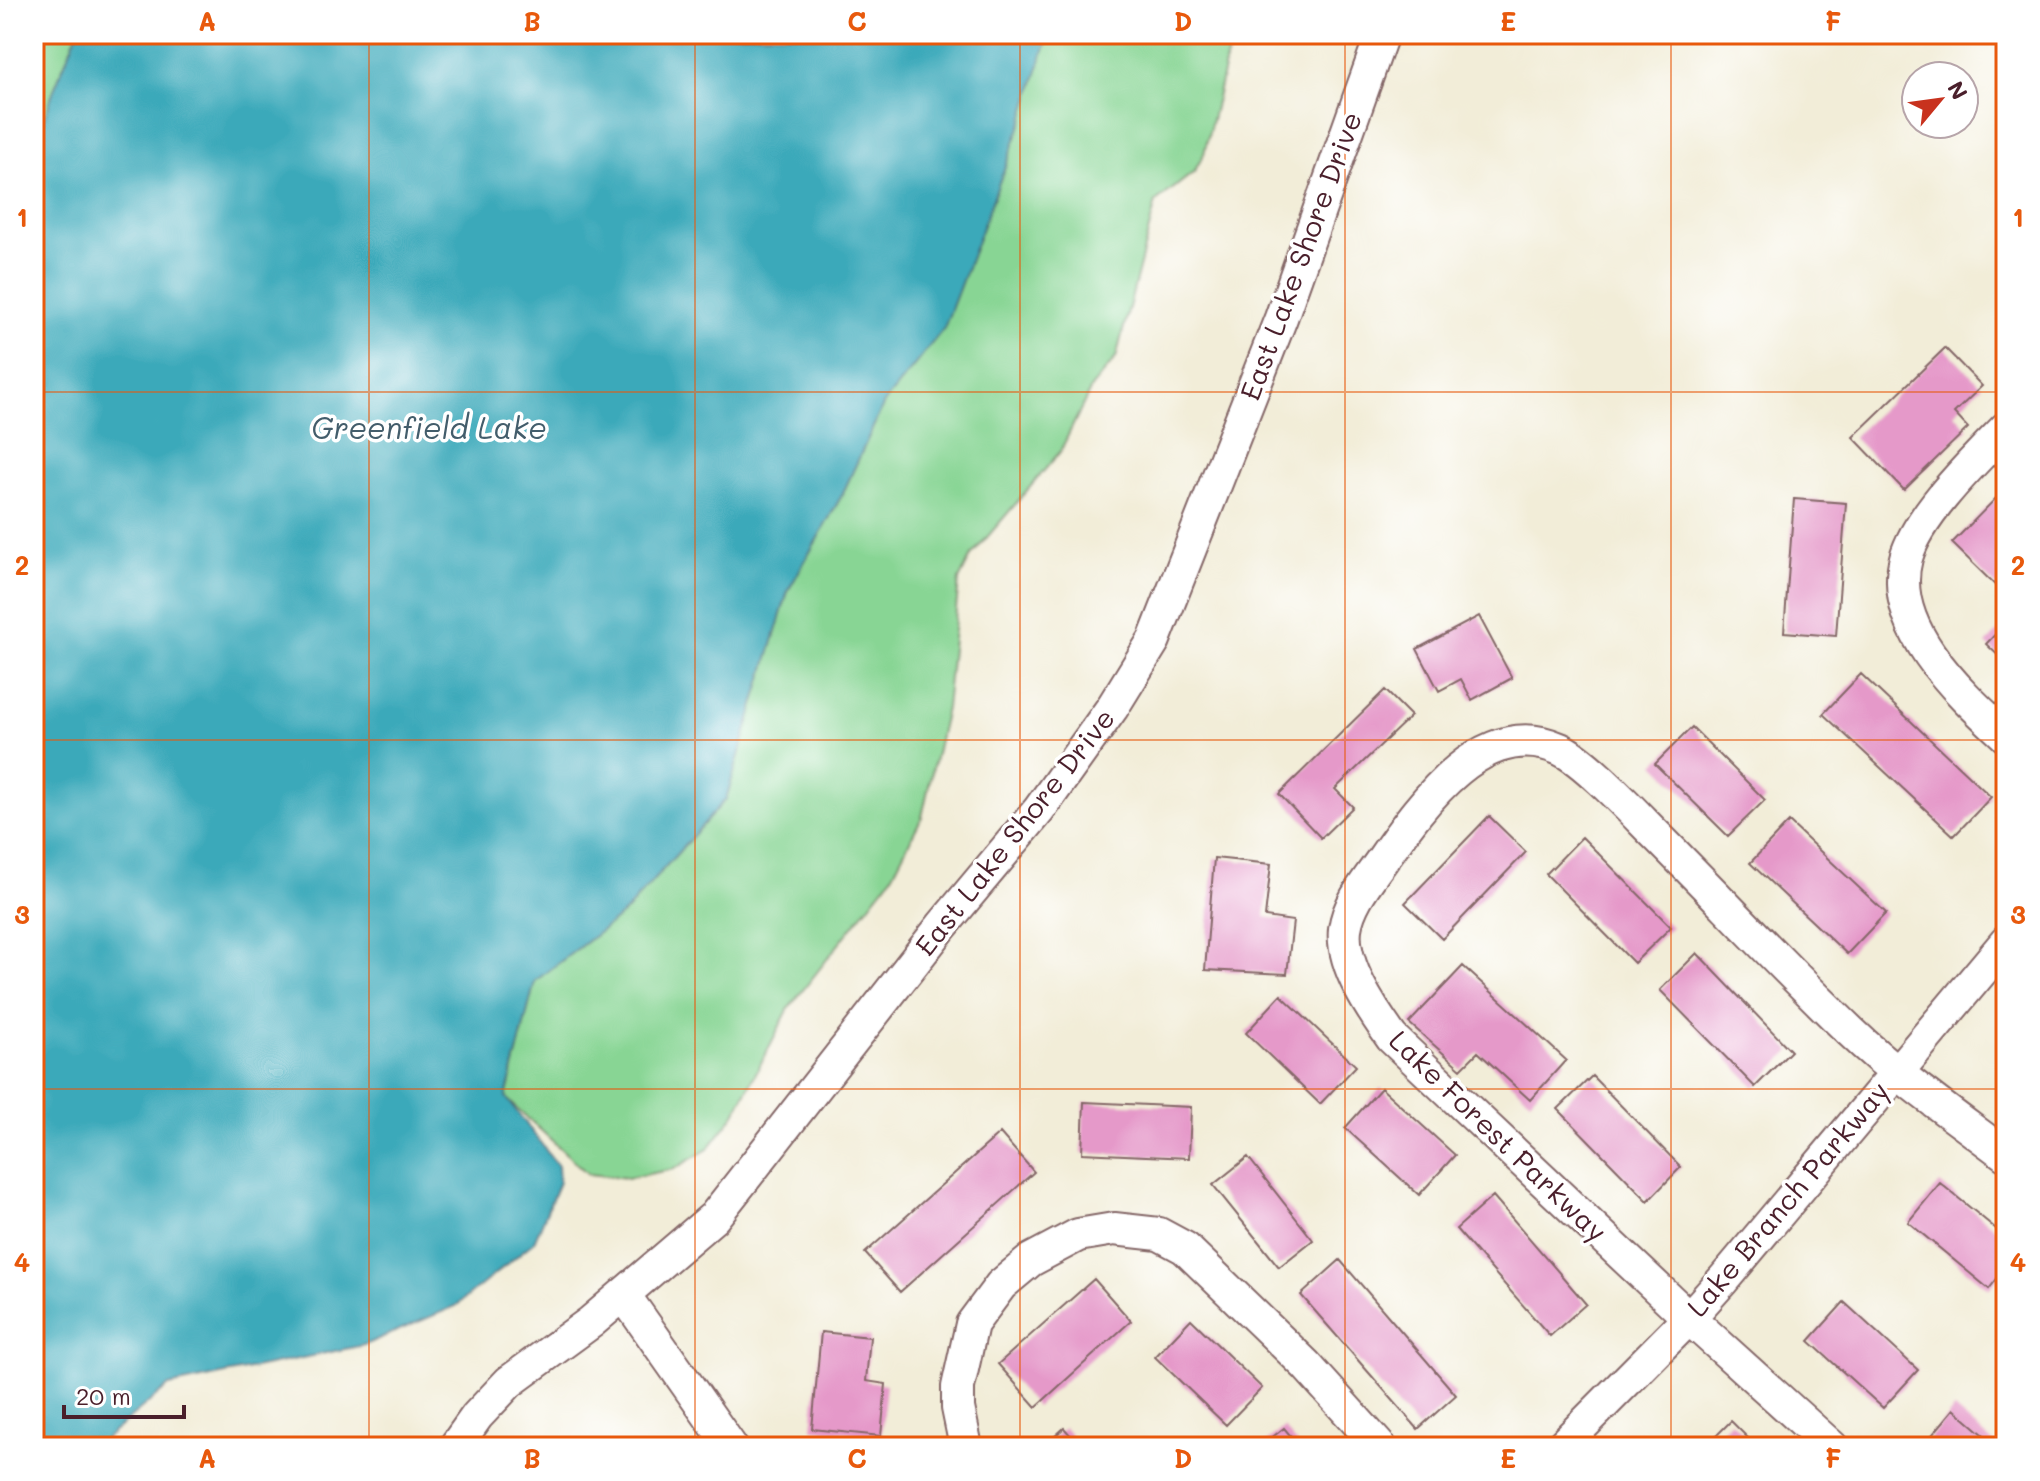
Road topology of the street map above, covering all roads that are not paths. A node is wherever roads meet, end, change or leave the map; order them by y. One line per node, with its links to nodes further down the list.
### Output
1 (1382, 34): 7 (street, East Lake Shore Drive)
2 (2006, 428): 3 (street)
3 (2006, 736)
4 (2006, 942): 5 (street, Lake Branch Parkway)
5 (1896, 1071): 6 (street, Lake Forest Parkway); 8 (street, Lake Branch Parkway); 8 (street, Lake Forest Parkway)
6 (2006, 1155)
7 (624, 1295): 9 (street, East Lake Shore Drive); 10 (street)
8 (1689, 1318): 13 (street, Lake Branch Parkway); 14 (street, Lake Forest Parkway)
9 (455, 1447)
10 (731, 1447)
11 (966, 1447): 12 (street)
12 (1380, 1447)
13 (1561, 1447)
14 (1832, 1447)

